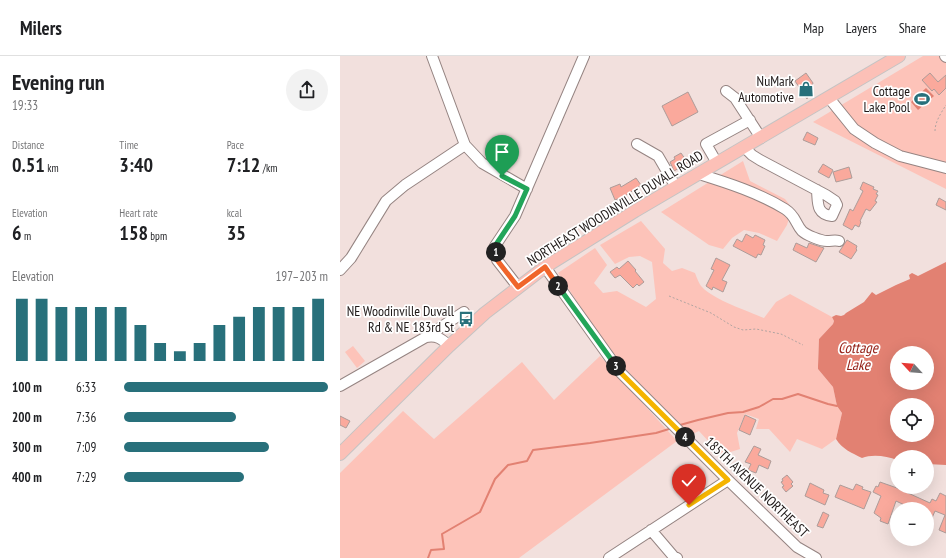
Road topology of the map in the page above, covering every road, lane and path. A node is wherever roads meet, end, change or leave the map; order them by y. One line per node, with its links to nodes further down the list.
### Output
1 (432, 56): 10 (street)
2 (584, 56): 17 (street)
3 (898, 56): 5 (main road, NORTHEAST WOODINVILLE DUVALL ROAD)
4 (726, 91): 7 (street)
5 (829, 98): 9 (main road, NORTHEAST WOODINVILLE DUVALL ROAD); 14 (street)
6 (946, 105): 8 (path)
7 (750, 120): 9 (street); 13 (street)
8 (935, 131)
9 (761, 138): 12 (main road, NORTHEAST WOODINVILLE DUVALL ROAD)
10 (465, 144): 17 (street); 21 (street)
11 (637, 144): 16 (street)
12 (744, 147): 13 (main road, NORTHEAST WOODINVILLE DUVALL ROAD); 18 (street)
13 (717, 164): 15 (main road, NORTHEAST WOODINVILLE DUVALL ROAD)
14 (946, 168)
15 (699, 174): 16 (main road, NORTHEAST WOODINVILLE DUVALL ROAD); 19 (street)
16 (676, 187): 20 (main road, NORTHEAST WOODINVILLE DUVALL ROAD)
17 (527, 189): 22 (street)
18 (817, 190)
19 (839, 241)
20 (545, 267): 22 (main road, NORTHEAST WOODINVILLE DUVALL ROAD); 30 (street, 185TH AVENUE NORTHEAST)
21 (340, 270)
22 (518, 287): 27 (main road, NORTHEAST WOODINVILLE DUVALL ROAD)
23 (669, 296): 26 (path)
24 (464, 312): 25 (street)
25 (426, 336): 27 (street); 28 (street)
26 (803, 345)
27 (449, 346): 29 (main road, NORTHEAST WOODINVILLE DUVALL ROAD)
28 (340, 386)
29 (340, 454)
30 (728, 480): 31 (street); 34 (street, 185TH AVENUE NORTHEAST)
31 (651, 530): 32 (street); 33 (street)
32 (609, 558)
33 (677, 558)
34 (816, 558)

